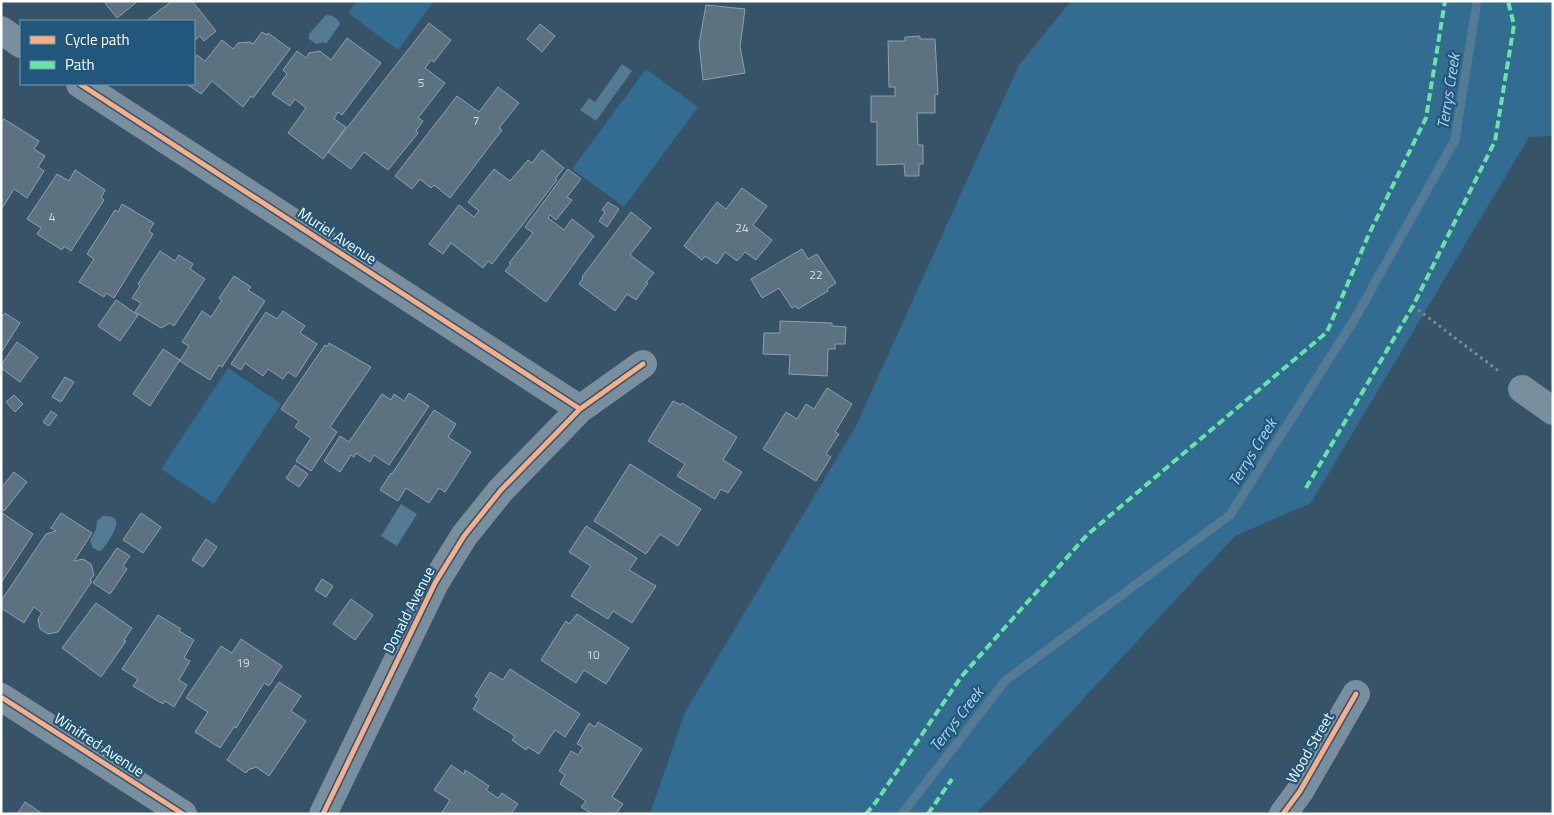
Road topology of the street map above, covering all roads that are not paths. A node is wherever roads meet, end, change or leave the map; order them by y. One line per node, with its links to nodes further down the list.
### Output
1 (1, 30): 2 (street)
2 (20, 43)
3 (82, 85): 6 (street, Muriel Avenue)
4 (643, 364): 6 (street, Donald Avenue)
5 (1522, 389): 7 (street)
6 (580, 409): 11 (street, Donald Avenue)
7 (1553, 411)
8 (1356, 694): 12 (street, Wood Street)
9 (1, 697): 10 (street, Winifred Avenue)
10 (183, 814)
11 (323, 814)
12 (1283, 814)

